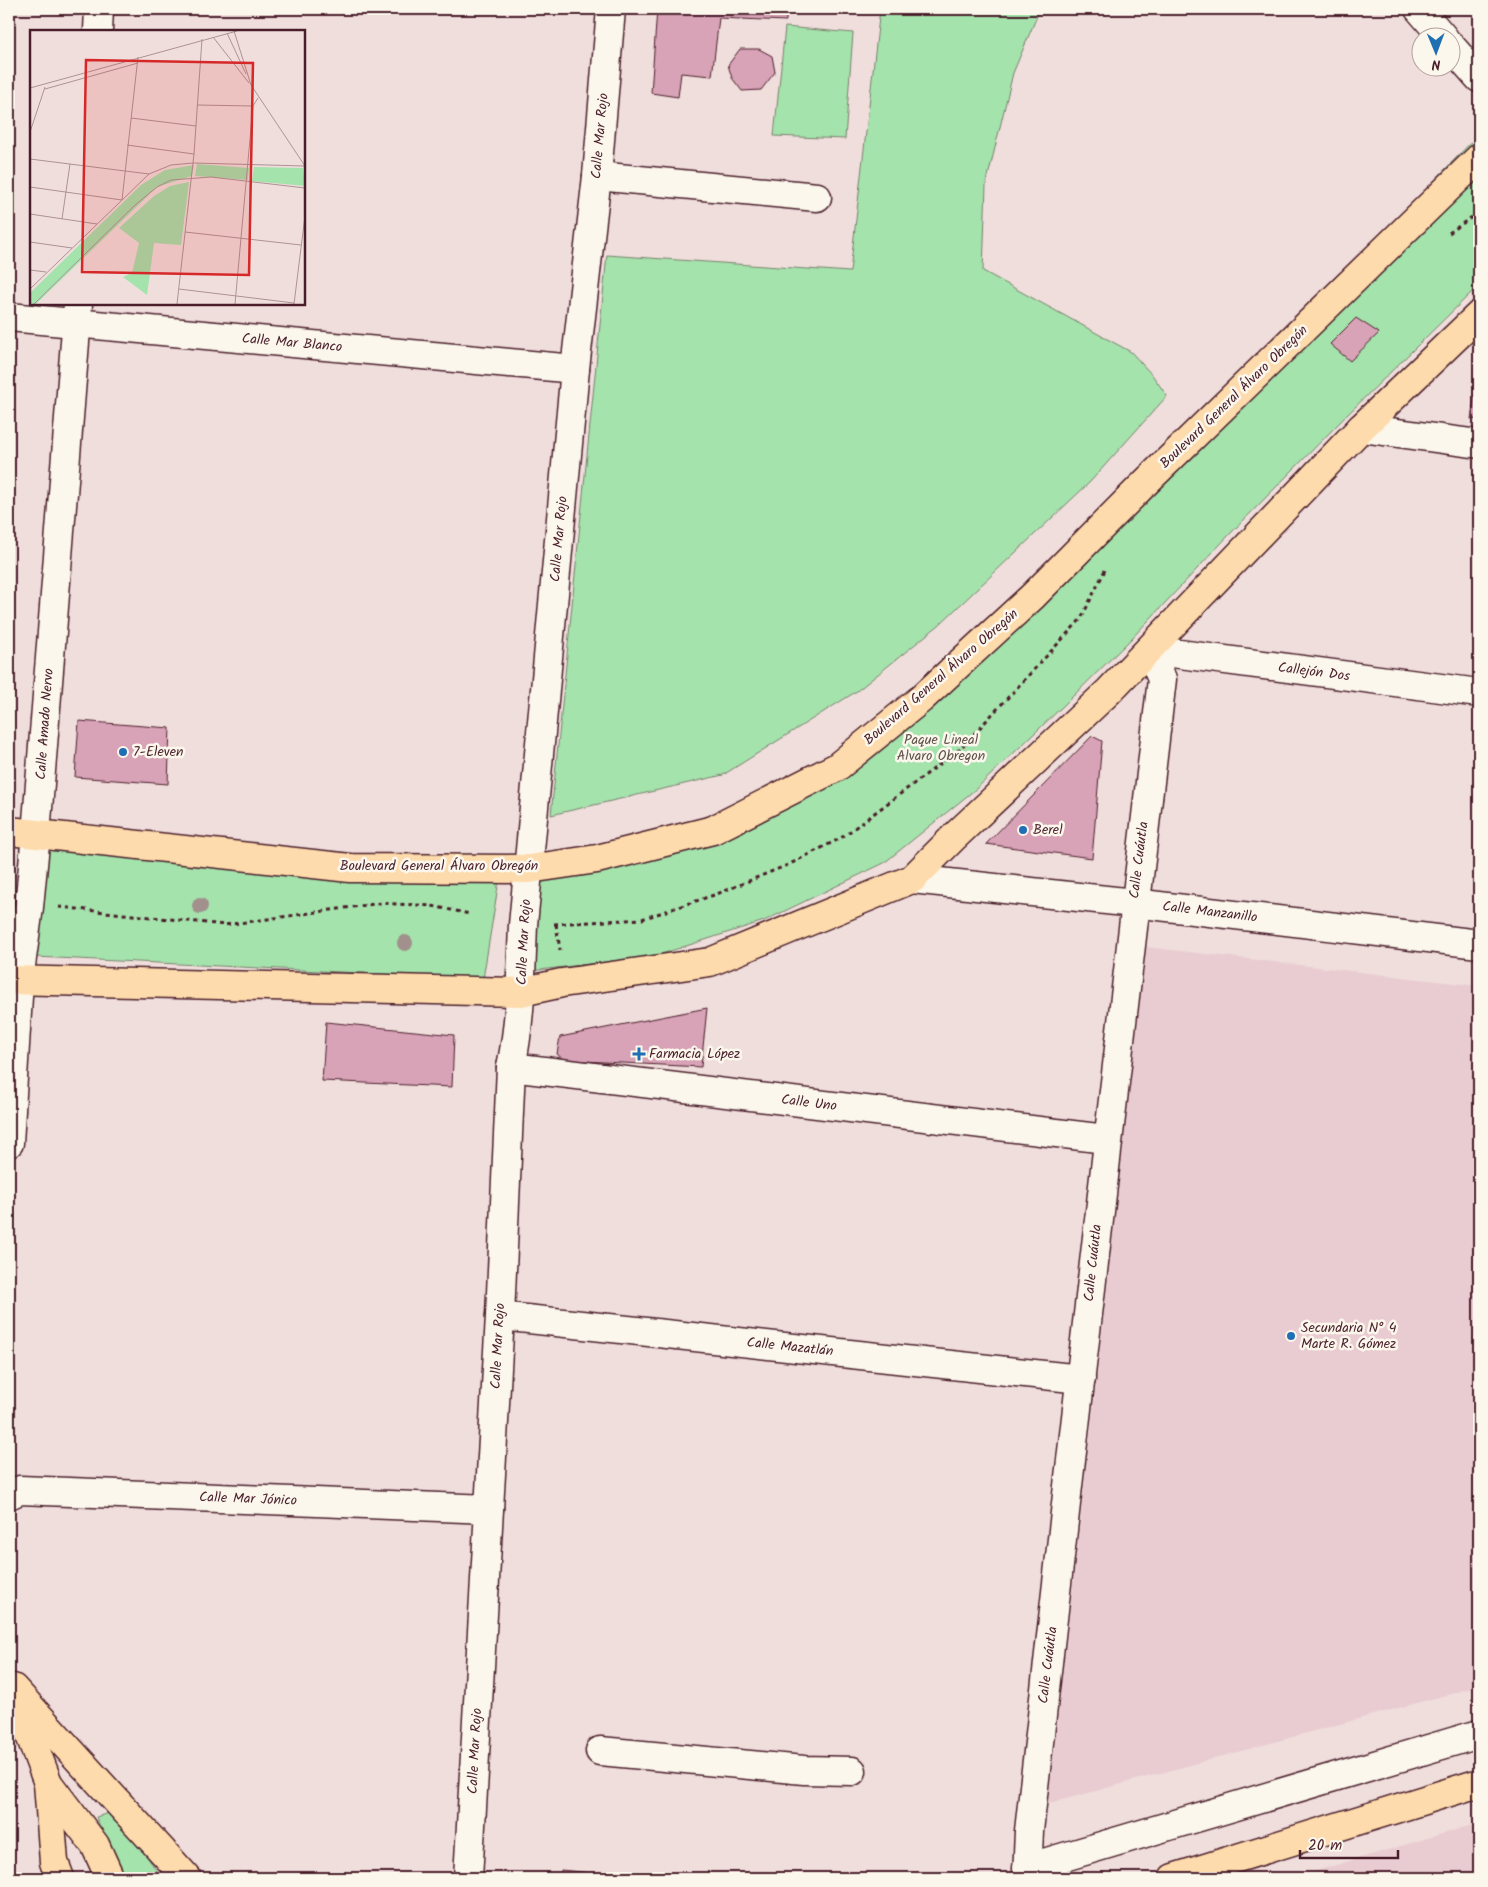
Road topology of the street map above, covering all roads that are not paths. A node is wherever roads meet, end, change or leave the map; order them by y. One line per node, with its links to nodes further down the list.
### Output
1 (99, 9): 5 (street)
2 (611, 9): 9 (street, Calle Mar Rojo)
3 (1419, 9): 4 (street)
4 (1435, 28)
5 (98, 30)
6 (1460, 56): 7 (street)
7 (1479, 78)
8 (1479, 158): 21 (main road, Boulevard General Álvaro Obregón)
9 (597, 176): 10 (street); 14 (street, Calle Mar Rojo)
10 (817, 197)
11 (77, 314): 13 (street, Calle Mar Blanco); 14 (street, Calle Mar Blanco); 20 (street, Calle Amado Nervo)
12 (1479, 315): 15 (main road)
13 (9, 317)
14 (575, 368): 21 (street, Calle Mar Rojo)
15 (1361, 428): 16 (street); 17 (main road)
16 (1479, 444)
17 (1148, 650): 18 (street, Callejón Dos); 22 (main road); 23 (street, Calle Cuáutla)
18 (1479, 693)
19 (9, 831): 20 (main road, Boulevard General Álvaro Obregón)
20 (36, 834): 21 (main road, Boulevard General Álvaro Obregón); 25 (street, Calle Amado Nervo)
21 (529, 869): 26 (street, Calle Mar Rojo)
22 (912, 879): 23 (street, Calle Manzanillo); 26 (main road)
23 (1134, 903): 24 (street, Calle Manzanillo); 28 (street, Calle Cuáutla)
24 (1479, 944)
25 (14, 980): 26 (main road); 29 (street, Calle Amado Nervo)
26 (521, 992): 27 (street, Calle Mar Rojo)
27 (511, 1067): 28 (street, Calle Uno); 30 (street, Calle Mar Rojo)
28 (1106, 1139): 31 (street, Calle Cuáutla)
29 (9, 1143)
30 (500, 1316): 31 (street, Calle Mazatlán); 33 (street, Calle Mar Rojo)
31 (1081, 1379): 40 (street, Calle Cuáutla)
32 (9, 1495): 33 (street, Calle Mar Jónico)
33 (489, 1509): 44 (street, Calle Mar Rojo)
34 (11, 1685): 38 (main road); 43 (main road)
35 (1479, 1734): 40 (street)
36 (600, 1750): 37 (street)
37 (852, 1771)
38 (48, 1783): 41 (main road); 42 (main road)
39 (1479, 1783): 45 (main road)
40 (1027, 1873)
41 (60, 1878)
42 (110, 1878)
43 (187, 1878)
44 (468, 1878)
45 (1173, 1878)

